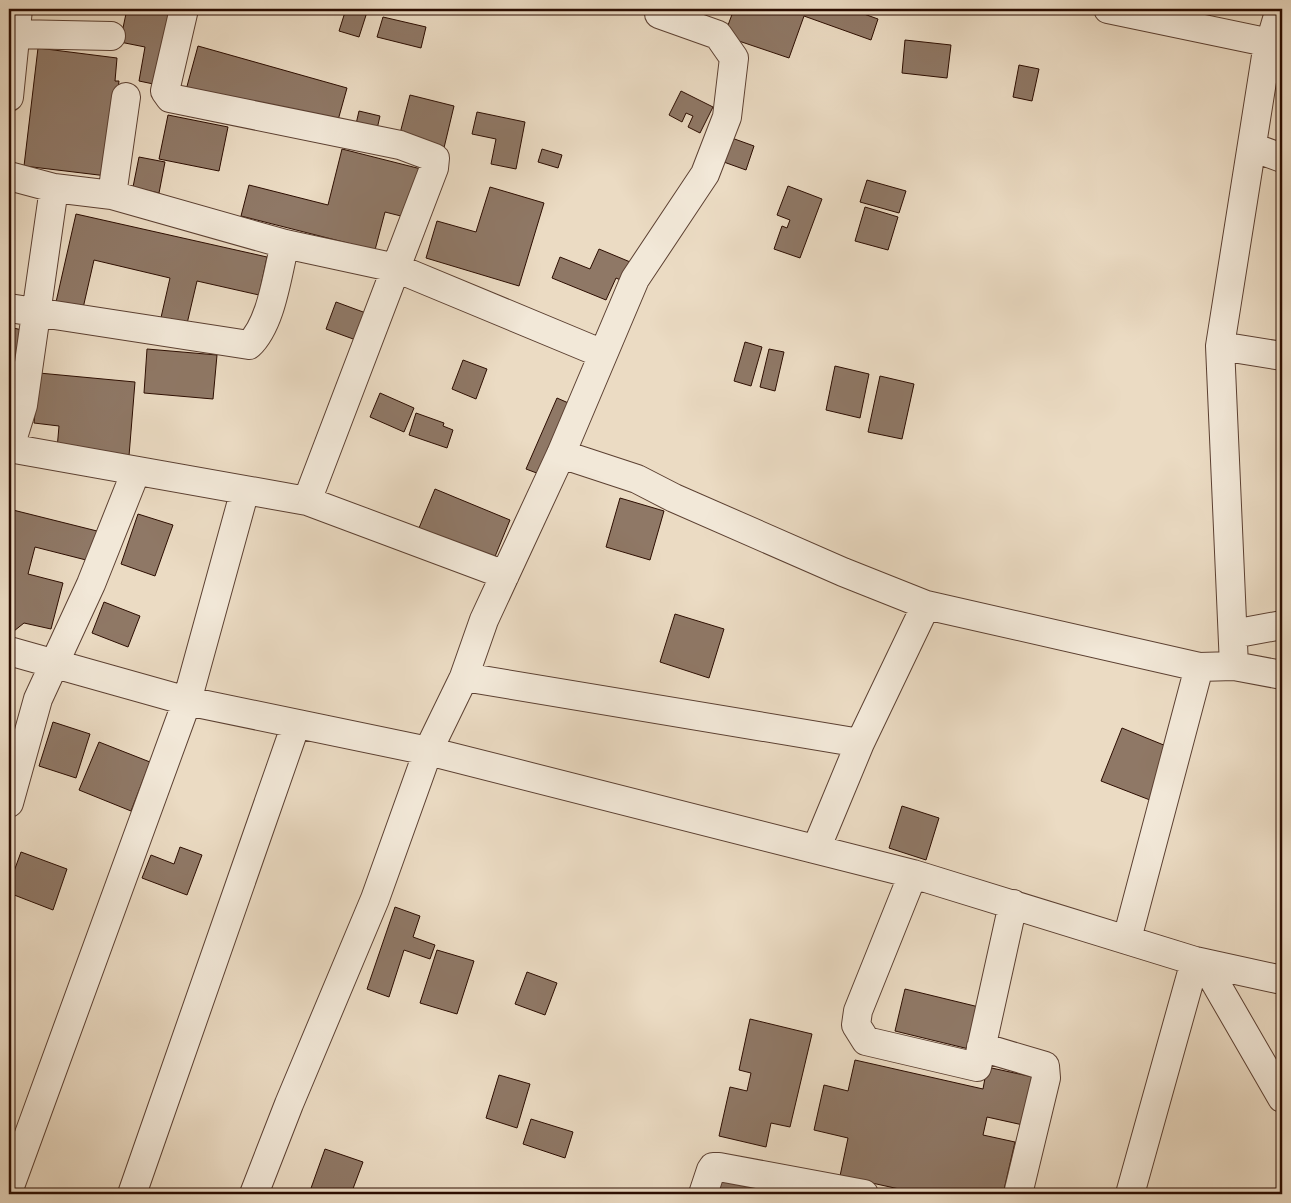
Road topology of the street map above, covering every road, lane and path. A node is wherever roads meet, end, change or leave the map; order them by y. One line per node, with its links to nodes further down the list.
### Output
1 (184, 9): 16 (street)
2 (660, 9): 20 (street)
3 (1110, 9): 7 (street)
4 (1280, 9): 7 (street)
5 (17, 21): 6 (street); 8 (street)
6 (112, 36)
7 (1273, 53): 10 (street)
8 (9, 97)
9 (126, 97): 14 (street)
10 (1252, 147): 11 (street); 19 (street)
11 (1282, 158)
12 (9, 176): 13 (street)
13 (54, 188): 14 (street); 18 (street)
14 (112, 195): 15 (street)
15 (285, 244): 16 (street); 18 (street)
16 (396, 268): 20 (street); 26 (street)
17 (9, 308): 18 (street)
18 (37, 314): 22 (street)
19 (1220, 346): 21 (street); 30 (street)
20 (603, 354): 23 (street)
21 (1282, 356)
22 (9, 449): 24 (street)
23 (562, 454): 27 (street); 28 (street)
24 (136, 471): 25 (street); 32 (street)
25 (245, 490): 26 (street); 37 (street)
26 (307, 502): 27 (street)
27 (505, 575): 36 (street)
28 (926, 605): 34 (street); 39 (street)
29 (1282, 625): 30 (street)
30 (1233, 634): 33 (street)
31 (9, 651): 32 (street)
32 (53, 665): 37 (street); 41 (street)
33 (1234, 666): 34 (street); 35 (street)
34 (1199, 667): 45 (street)
35 (1282, 675)
36 (464, 677): 39 (street); 40 (street)
37 (187, 701): 38 (street); 50 (street)
38 (296, 724): 40 (street); 51 (street)
39 (860, 743): 42 (street)
40 (428, 750): 42 (street); 52 (street)
41 (9, 803)
42 (816, 849): 43 (street)
43 (913, 874): 44 (street); 48 (street)
44 (1012, 904): 45 (street); 48 (street)
45 (1127, 939): 46 (street)
46 (1200, 962): 47 (street); 49 (street); 56 (street)
47 (1282, 980)
48 (982, 1046): 55 (street)
49 (1282, 1098)
50 (9, 1189)
51 (132, 1194)
52 (254, 1194)
53 (704, 1194): 54 (street)
54 (864, 1194)
55 (1018, 1194)
56 (1130, 1194)

